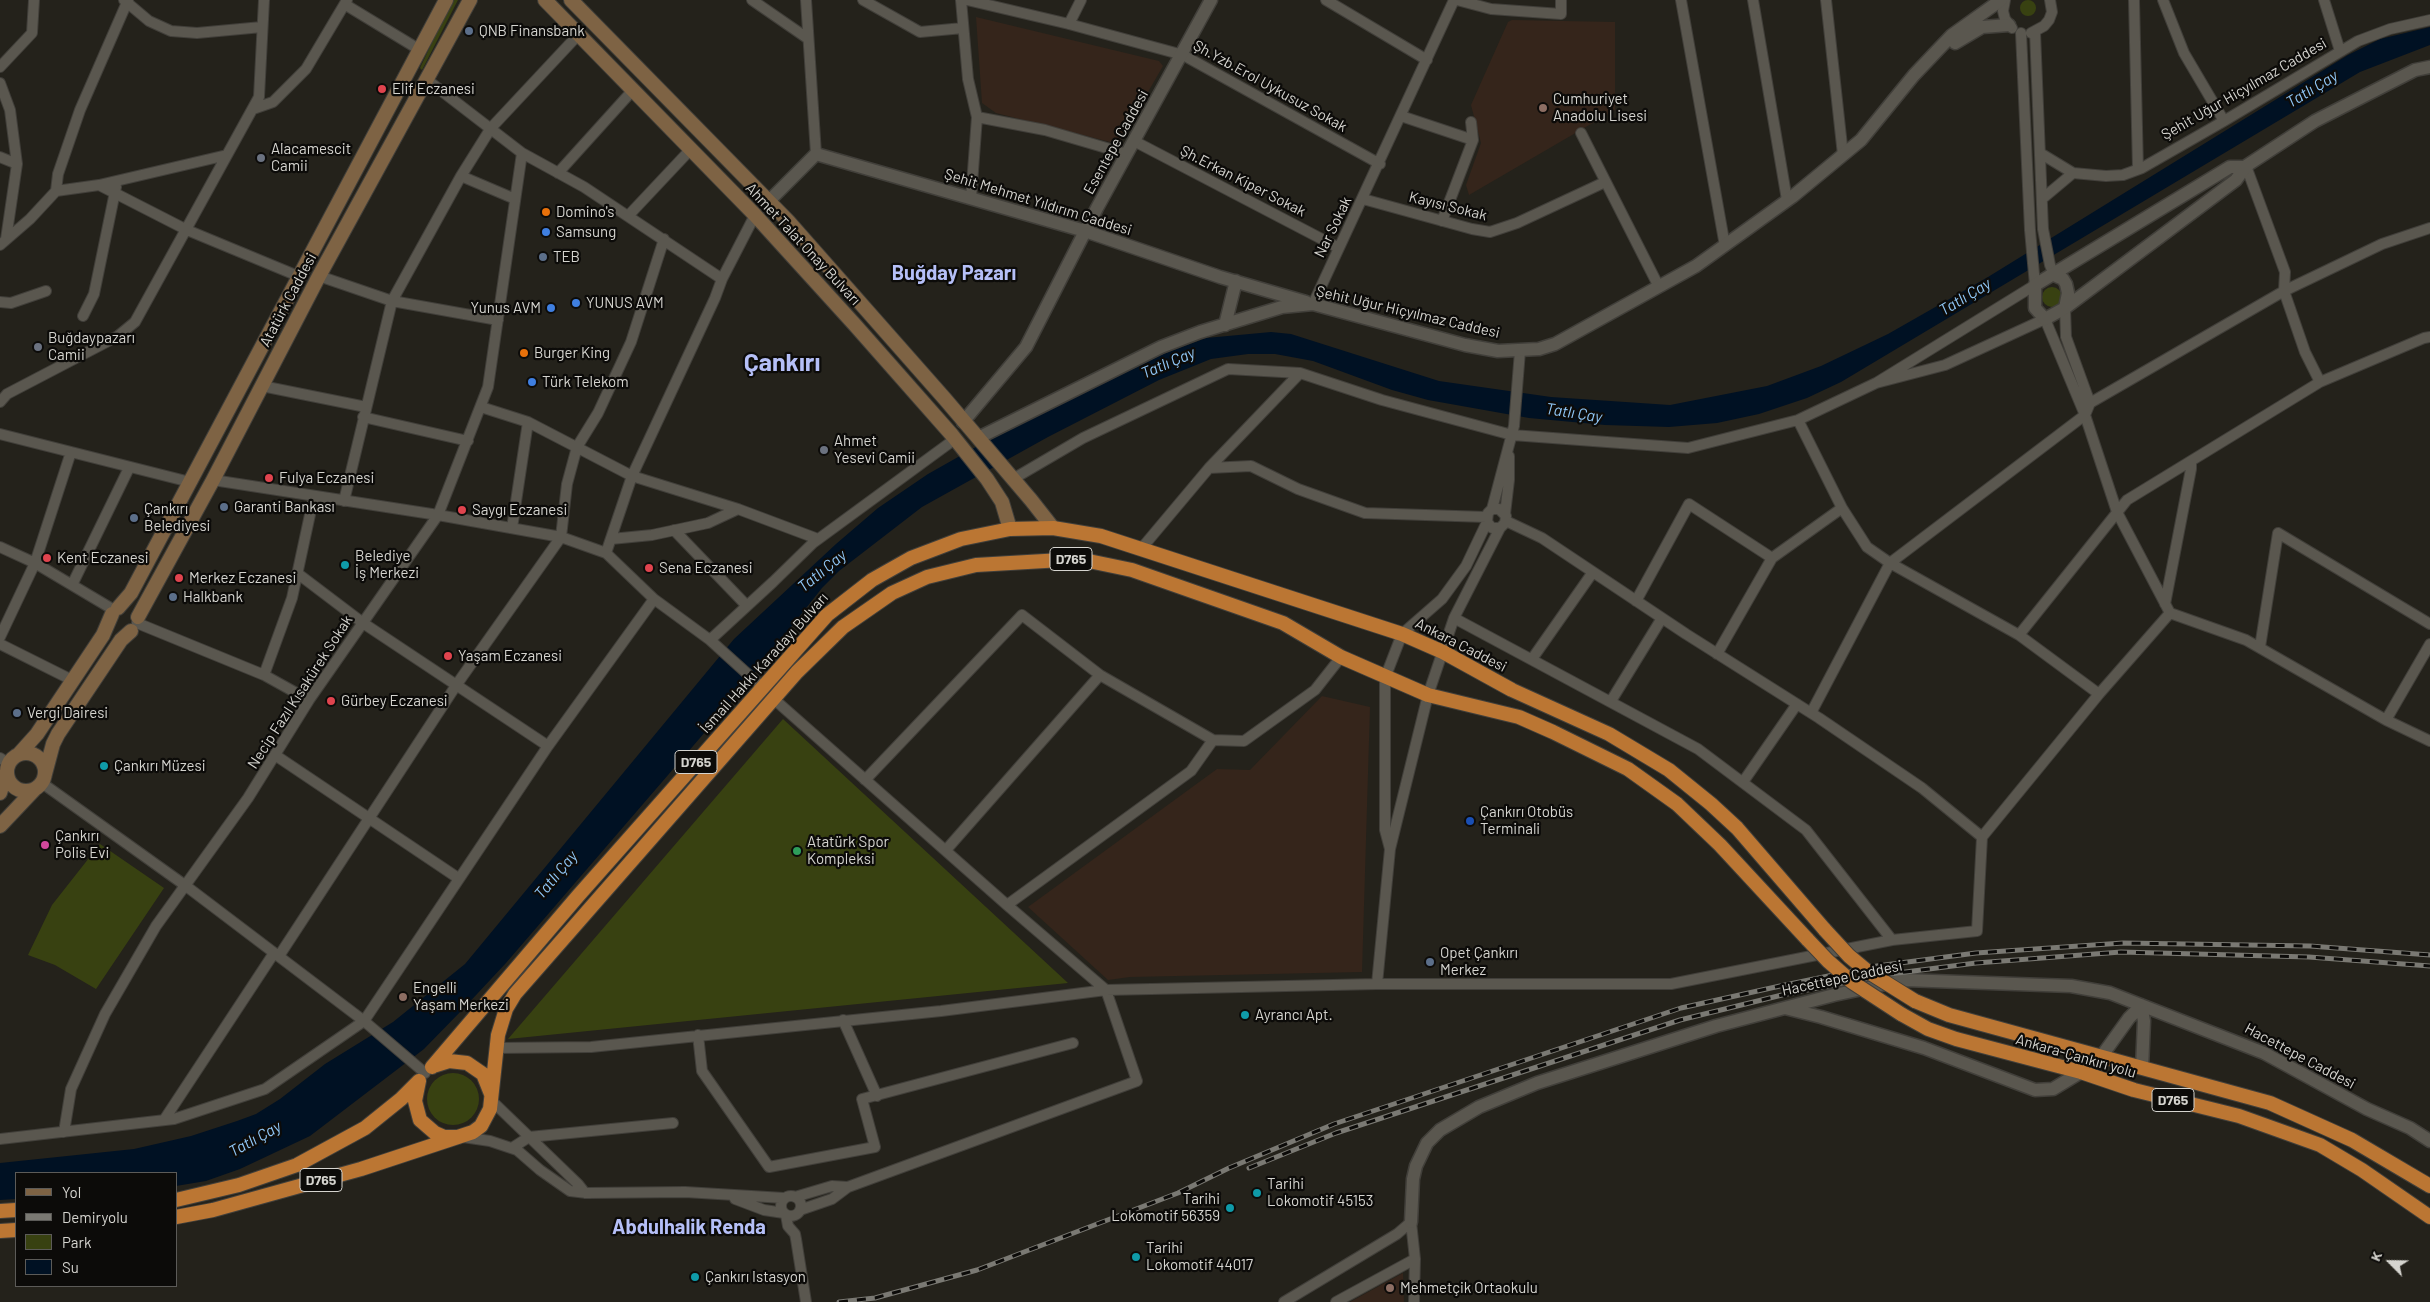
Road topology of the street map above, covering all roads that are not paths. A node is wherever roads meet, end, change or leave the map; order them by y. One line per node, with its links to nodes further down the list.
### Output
1 (34, 0): 42 (street)
2 (264, 0): 31 (street)
3 (446, 0): 37 (main road, Atatürk Caddesi)
4 (470, 0): 44 (main road, Atatürk Caddesi)
5 (545, 0): 35 (main road, Ahmet Talat Onay Bulvarı)
6 (571, 0): 81 (main road, Ahmet Talat Onay Bulvarı)
7 (752, 0): 36 (street)
8 (806, 0): 36 (street)
9 (863, 0): 32 (street)
10 (961, 0): 32 (street)
11 (967, 0): 29 (street, Şh.Yzb.Erol Uykusuz Sokak)
12 (1081, 0): 29 (street)
13 (1211, 0): 39 (street, Esentepe Caddesi)
14 (1326, 0): 40 (street)
15 (1456, 0): 16 (street); 40 (street, Nar Sokak)
16 (1561, 0)
17 (1681, 0): 90 (street)
18 (1753, 0): 80 (street)
19 (1826, 0): 61 (street)
20 (2001, 0): 43 (street)
21 (2005, 0): 30 (street)
22 (2134, 0): 67 (street)
23 (2163, 0): 50 (street)
24 (2324, 0): 38 (street)
25 (126, 1): 31 (street); 74 (street)
26 (2054, 1): 33 (street)
27 (347, 2): 37 (street); 47 (street)
28 (2430, 20): 38 (street, Şehit Uğur Hiçyılmaz Caddesi)
29 (1070, 24): 39 (street, Şh.Yzb.Erol Uykusuz Sokak)
30 (2009, 25): 34 (street); 43 (street)
31 (262, 27): 47 (street)
32 (963, 28): 49 (street)
33 (2035, 32): 34 (street); 57 (street)
34 (2021, 33): 97 (street)
35 (578, 35): 46 (main road, Ahmet Talat Onay Bulvarı); 52 (street)
36 (807, 38): 59 (street)
37 (420, 50): 93 (main road, Atatürk Caddesi)
38 (2340, 52): 50 (street, Şehit Uğur Hiçyılmaz Caddesi)
39 (1182, 55): 55 (street, Esentepe Caddesi); 65 (street, Şh.Yzb.Erol Uykusuz Sokak)
40 (1427, 60): 48 (street, Nar Sokak)
41 (2430, 67): 66 (street)
42 (0, 68)
43 (1914, 75): 61 (street, Şehit Uğur Hiçyılmaz Caddesi)
44 (426, 79): 52 (street); 94 (main road, Atatürk Caddesi)
45 (0, 83): 64 (street)
46 (633, 90): 56 (main road, Ahmet Talat Onay Bulvarı); 69 (street)
47 (253, 109): 62 (street)
48 (1402, 116): 54 (street); 65 (street, Nar Sokak)
49 (977, 117): 60 (street); 76 (street)
50 (2224, 121): 67 (street, Şehit Uğur Hiçyılmaz Caddesi)
51 (1471, 122): 54 (street)
52 (491, 128): 58 (street); 70 (street)
53 (1581, 133): 72 (street)
54 (1472, 140): 84 (street)
55 (1134, 141): 60 (street, Esentepe Caddesi); 91 (street, Şh.Erkan Kiper Sokak)
56 (691, 149): 82 (main road, Ahmet Talat Onay Bulvarı); 83 (street)
57 (2040, 152): 68 (street); 79 (street)
58 (522, 153): 69 (street); 77 (street, Necip Fazıl Kısakürek Sokak)
59 (816, 154): 76 (street, Şehit Mehmet Yıldırım Caddesi); 81 (street)
60 (1128, 154): 87 (street, Esentepe Caddesi)
61 (1843, 154): 80 (street, Şehit Uğur Hiçyılmaz Caddesi)
62 (227, 155): 71 (street); 86 (street)
63 (0, 158): 64 (street)
64 (17, 164): 89 (street)
65 (1380, 164): 78 (street, Nar Sokak)
66 (2246, 166): 92 (street); 100 (street); 104 (street)
67 (2138, 169): 68 (street, Şehit Uğur Hiçyılmaz Caddesi)
68 (2073, 173): 79 (street)
69 (558, 174): 83 (street)
70 (461, 176): 77 (street); 101 (street)
71 (117, 181): 73 (street); 75 (street)
72 (1606, 182): 84 (street, Kayısı Sokak); 98 (street)
73 (99, 185): 74 (street); 75 (street)
74 (56, 191): 89 (street)
75 (115, 193): 86 (street); 105 (street)
76 (972, 198): 87 (street, Şehit Mehmet Yıldırım Caddesi)
77 (514, 199): 106 (street, Necip Fazıl Kısakürek Sokak)
78 (1363, 199): 84 (street, Kayısı Sokak); 91 (street, Nar Sokak)
79 (2042, 199): 92 (street)
80 (1787, 200): 90 (street, Şehit Uğur Hiçyılmaz Caddesi)
81 (769, 201): 122 (main road, Ahmet Talat Onay Bulvarı)
82 (755, 214): 95 (street); 125 (main road, Ahmet Talat Onay Bulvarı)
83 (628, 216): 88 (street)
84 (1442, 221)
85 (2430, 228): 100 (street)
86 (187, 230): 93 (street); 115 (street)
87 (1086, 231): 96 (street, Şehit Mehmet Yıldırım Caddesi); 122 (street, Esentepe Caddesi)
88 (664, 239): 95 (street); 128 (street)
89 (3, 242)
90 (1725, 246): 98 (street, Şehit Uğur Hiçyılmaz Caddesi)
91 (1339, 248): 103 (street, Nar Sokak)
92 (2052, 271): 97 (street); 104 (street)
93 (298, 276): 137 (main road, Atatürk Caddesi)
94 (320, 276): 101 (street); 114 (main road, Atatürk Caddesi)
95 (722, 279): 135 (street)
96 (1236, 281): 103 (street, Şehit Mehmet Yıldırım Caddesi); 108 (street)
97 (2035, 281): 107 (street); 113 (street)
98 (1659, 287): 110 (street, Şehit Uğur Hiçyılmaz Caddesi)
99 (46, 291): 102 (street)
100 (2284, 291): 112 (street); 116 (street)
101 (392, 301): 106 (street); 118 (street)
102 (0, 302)
103 (1313, 304): 108 (street, Şehit Uğur Hiçyılmaz Caddesi); 110 (street, Şehit Uğur Hiçyılmaz Caddesi)
104 (2065, 308): 107 (street); 116 (street)
105 (83, 316)
106 (498, 320): 117 (street, Necip Fazıl Kısakürek Sokak)
107 (2045, 320): 113 (street); 119 (street)
108 (1225, 325): 126 (street, Şehit Uğur Hiçyılmaz Caddesi)
109 (2430, 337): 112 (street)
110 (1520, 351): 123 (street)
111 (1300, 373): 123 (street); 133 (street); 134 (street)
112 (2320, 382): 131 (street)
113 (1876, 383): 120 (street)
114 (262, 386): 118 (street); 136 (main road, Atatürk Caddesi)
115 (0, 402)
116 (2090, 403): 119 (street)
117 (481, 407): 121 (street); 127 (street, Necip Fazıl Kısakürek Sokak)
118 (365, 412): 127 (street); 139 (street)
119 (2085, 415): 142 (street); 158 (street)
120 (1798, 420): 123 (street); 140 (street)
121 (528, 422): 128 (street); 146 (street)
122 (964, 422): 126 (main road, Ahmet Talat Onay Bulvarı)
123 (1513, 430): 129 (street)
124 (0, 434): 130 (street)
125 (955, 439): 148 (main road, Ahmet Talat Onay Bulvarı); 152 (street)
126 (979, 440): 134 (main road, Ahmet Talat Onay Bulvarı)
127 (468, 441): 143 (street, Necip Fazıl Kısakürek Sokak)
128 (577, 447): 135 (street); 150 (street)
129 (1509, 447): 144 (street); 145 (street)
130 (71, 452): 132 (street); 157 (street)
131 (2191, 461): 142 (street); 164 (street)
132 (129, 468): 137 (street); 161 (street)
133 (1210, 468): 144 (street); 154 (street)
134 (1009, 475): 147 (main road)
135 (632, 476): 141 (street); 151 (street)
136 (213, 480): 138 (street); 171 (main road, Atatürk Caddesi)
137 (190, 482): 166 (main road, Atatürk Caddesi)
138 (314, 496): 139 (street); 160 (street)
139 (344, 501): 143 (street)
140 (1842, 508): 156 (street); 158 (street)
141 (738, 509): 149 (street); 152 (street)
142 (2117, 512): 164 (street); 174 (street)
143 (438, 515): 146 (street); 170 (street, Necip Fazıl Kısakürek Sokak)
144 (1488, 516): 145 (street); 145 (street); 173 (street)
145 (1504, 521): 159 (street); 168 (street)
146 (512, 528): 150 (street)
147 (1053, 528): 148 (highway, Ankara Caddesi / D765); 154 (highway, Ankara Caddesi / D765)
148 (1010, 529): 188 (highway, İsmail Hakkı Karadayı Bulvarı / D765)
149 (674, 530): 151 (street); 165 (street)
150 (561, 537): 155 (street); 189 (street)
151 (611, 539): 155 (street)
152 (818, 539): 165 (street)
153 (0, 547): 157 (street)
154 (1141, 549): 173 (highway, Ankara Caddesi / D765)
155 (606, 554): 162 (street)
156 (1772, 558): 163 (street); 181 (street)
157 (35, 563): 161 (street); 175 (street)
158 (1890, 563): 174 (street); 196 (street)
159 (1593, 572): 163 (street); 183 (street)
160 (297, 573): 170 (street); 184 (street)
161 (72, 585): 166 (street)
162 (654, 599): 176 (street); 200 (street)
163 (1636, 600): 169 (street)
164 (2165, 604): 167 (street)
165 (748, 606): 176 (street)
166 (115, 611): 171 (main road); 171 (main road); 187 (main road, Atatürk Caddesi)
167 (2170, 614): 179 (street); 190 (street)
168 (1454, 618): 180 (street); 183 (street)
169 (1662, 618): 181 (street); 194 (street)
170 (363, 622): 189 (street); 192 (street, Necip Fazıl Kısakürek Sokak)
171 (135, 624): 184 (street); 205 (main road, Atatürk Caddesi)
172 (2430, 624): 179 (street)
173 (1402, 634): 180 (highway, Ankara Caddesi / D765); 186 (street)
174 (2019, 635): 190 (street)
175 (0, 636)
176 (710, 640): 188 (street)
177 (0, 644): 187 (street)
178 (2430, 644): 197 (street)
179 (2260, 648): 197 (street)
180 (1443, 652): 191 (street); 220 (highway, Ankara Caddesi / D765, bridge)
181 (1717, 654): 195 (street)
182 (1341, 657): 186 (highway, D765); 193 (highway, D765); 198 (street)
183 (1532, 659): 194 (street)
184 (264, 675): 192 (street)
185 (1100, 675): 198 (street); 204 (street); 211 (street)
186 (1385, 678): 191 (highway, D765); 212 (street)
187 (72, 680): 201 (main road, Atatürk Caddesi)
188 (759, 683): 231 (highway, İsmail Hakkı Karadayı Bulvarı / D765)
189 (457, 684): 200 (street); 208 (street)
190 (2099, 694): 210 (street)
191 (1428, 695): 212 (street); 230 (highway, Ankara-Çankırı yolu / D765, bridge)
192 (309, 700): 202 (street, Necip Fazıl Kısakürek Sokak)
193 (775, 700): 204 (street); 227 (highway, D765)
194 (1610, 701): 206 (street)
195 (1797, 704): 196 (street); 206 (street)
196 (1811, 713): 210 (street)
197 (2386, 720): 199 (street)
198 (1213, 740): 215 (street)
199 (2430, 741)
200 (548, 746): 213 (street)
201 (19, 754): 203 (main road); 205 (main road)
202 (275, 755): 208 (street); 214 (street, Necip Fazıl Kısakürek Sokak)
203 (5, 764): 205 (main road); 207 (main road)
204 (865, 780): 211 (street)
205 (41, 782): 209 (main road, Atatürk Caddesi); 214 (street)
206 (1743, 782): 216 (street)
207 (0, 794)
208 (370, 818): 213 (street); 217 (street)
209 (0, 826)
210 (1982, 837): 216 (street)
211 (946, 850): 215 (street)
212 (1390, 850): 218 (street)
213 (458, 878): 224 (street)
214 (186, 886): 217 (street); 236 (street, Necip Fazıl Kısakürek Sokak)
215 (1007, 905): 219 (street)
216 (1892, 940): 218 (street)
217 (277, 954): 224 (street); 234 (street)
218 (1377, 984): 219 (street)
219 (1106, 990): 223 (street); 243 (street)
220 (1915, 1001): 228 (highway, Ankara-Çankırı yolu / D765)
221 (2141, 1006): 222 (street, Hacettepe Caddesi); 228 (street); 229 (street); 240 (street, Hacettepe Caddesi)
222 (1782, 1008): 230 (street); 255 (street, Hacettepe Caddesi)
223 (843, 1020): 225 (street); 232 (street)
224 (364, 1021): 231 (street); 234 (street)
225 (698, 1035): 227 (street); 232 (street)
226 (1073, 1043): 232 (street)
227 (496, 1048): 233 (highway, D765)
228 (2101, 1057): 229 (highway, Ankara-Çankırı yolu / D765)
229 (2142, 1068): 242 (highway, Ankara-Çankırı yolu / D765)
230 (2081, 1072): 254 (highway, Ankara-Çankırı yolu / D765)
231 (425, 1074): 233 (highway); 237 (highway); 248 (highway, İsmail Hakkı Karadayı Bulvarı / D765)
232 (877, 1096)
233 (492, 1101): 237 (highway); 238 (street)
234 (164, 1120): 236 (street)
235 (673, 1123): 238 (street)
236 (64, 1132): 239 (street)
237 (464, 1137): 241 (street); 253 (highway, D765)
238 (528, 1137): 241 (street); 244 (street)
239 (0, 1139)
240 (2430, 1141)
241 (512, 1148): 244 (street)
242 (2430, 1186)
243 (848, 1187): 246 (street); 251 (street)
244 (585, 1193): 245 (street)
245 (729, 1196): 247 (street); 252 (street)
246 (796, 1197): 247 (street); 251 (street)
247 (784, 1198): 252 (street)
248 (178, 1200)
249 (15, 1210): 250 (highway)
250 (0, 1211)
251 (799, 1211): 252 (street); 258 (street)
252 (785, 1214): 258 (street)
253 (178, 1217)
254 (2430, 1218)
255 (1411, 1222): 259 (street); 261 (street)
256 (15, 1230): 257 (highway)
257 (0, 1231)
258 (796, 1236): 260 (street)
259 (1415, 1258): 262 (street); 263 (street)
260 (806, 1302)
261 (1284, 1302)
262 (1336, 1302)
263 (1414, 1302)

